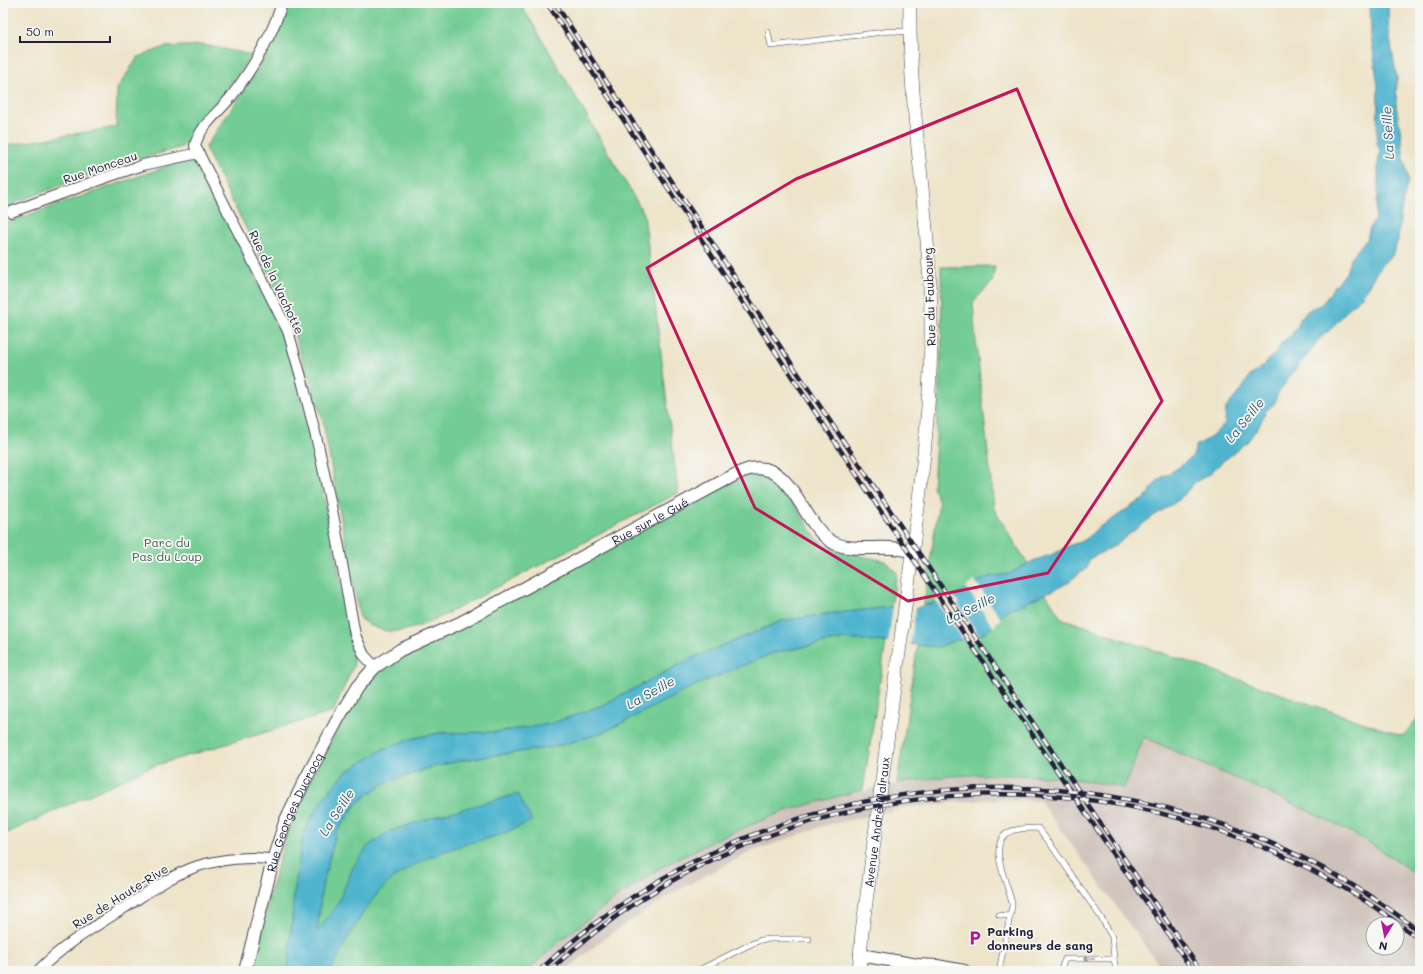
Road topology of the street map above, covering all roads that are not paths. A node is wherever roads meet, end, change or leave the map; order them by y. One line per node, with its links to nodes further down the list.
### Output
1 (282, 3): 5 (street, Rue de la Vachotte)
2 (910, 3): 4 (main road, Rue du Faubourg)
3 (768, 32): 4 (lane)
4 (910, 32): 7 (main road, Rue du Faubourg)
5 (199, 153): 6 (street, Rue Monceau); 9 (street, Rue de la Vachotte)
6 (11, 212)
7 (912, 551): 8 (main road, Rue du Faubourg); 9 (street, Rue sur le Gué)
8 (907, 591): 14 (main road, Avenue André Malraux)
9 (375, 667): 10 (street, Rue Georges Ducrocq)
10 (273, 860): 16 (street, Rue de Haute-Rive); 17 (street, Rue Georges Ducrocq)
11 (999, 915): 12 (lane)
12 (1010, 916): 15 (lane); 21 (lane)
13 (809, 939): 18 (lane)
14 (860, 954): 19 (main road, Avenue André Malraux); 20 (street)
15 (1114, 959): 22 (lane, one-way to 22); 23 (lane)
16 (38, 971)
17 (245, 971)
18 (697, 971)
19 (859, 971)
20 (964, 971)
21 (999, 971)
22 (1060, 971)
23 (1116, 971)

